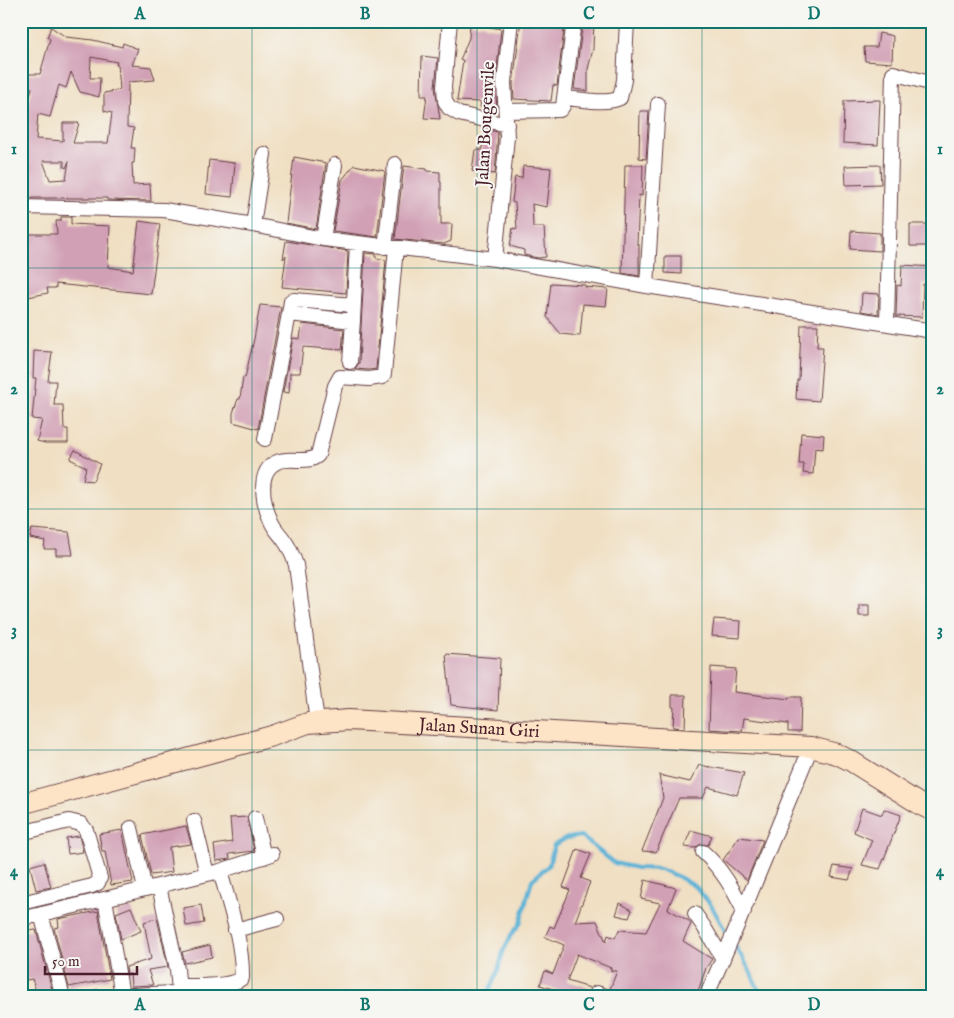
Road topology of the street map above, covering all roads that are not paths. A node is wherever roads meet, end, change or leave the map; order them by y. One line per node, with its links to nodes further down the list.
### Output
1 (450, 21): 8 (street)
2 (511, 21): 8 (street, Jalan Bougenvile)
3 (574, 21): 6 (street)
4 (627, 21): 6 (street)
5 (933, 84): 22 (street)
6 (565, 98): 8 (street)
7 (658, 104): 18 (street)
8 (506, 118): 17 (street, Jalan Bougenvile)
9 (264, 154): 13 (street)
10 (395, 164): 16 (street)
11 (335, 165): 14 (street)
12 (21, 207): 13 (street)
13 (253, 224): 14 (street)
14 (323, 239): 15 (street)
15 (357, 243): 16 (street); 19 (street)
16 (390, 247): 17 (street); 26 (street)
17 (495, 259): 18 (street)
18 (647, 286): 22 (street)
19 (353, 306): 20 (street); 21 (street)
20 (289, 314): 21 (street); 25 (street)
21 (353, 321): 24 (street)
22 (887, 324): 23 (street)
23 (933, 332)
24 (350, 362)
25 (265, 439)
26 (317, 722): 27 (street, Jalan Sunan Giri); 28 (street, Jalan Sunan Giri)
27 (811, 747): 29 (street, Jalan Sunan Giri); 40 (street)
28 (21, 804)
29 (933, 811)
30 (255, 818): 35 (street)
31 (194, 821): 35 (street)
32 (131, 828): 37 (street)
33 (21, 833): 39 (street)
34 (704, 852): 40 (street)
35 (213, 872): 36 (street); 45 (street)
36 (159, 886): 37 (street); 47 (street)
37 (145, 889): 38 (street)
38 (106, 899): 41 (street); 48 (street)
39 (21, 902)
40 (744, 911): 46 (street)
41 (41, 914): 43 (street); 49 (street)
42 (695, 914): 46 (street)
43 (21, 919)
44 (277, 919): 45 (street)
45 (235, 930): 47 (street)
46 (724, 955): 51 (street)
47 (179, 986): 48 (street)
48 (122, 995): 50 (street)
49 (63, 997)
50 (98, 997)
51 (706, 997)

